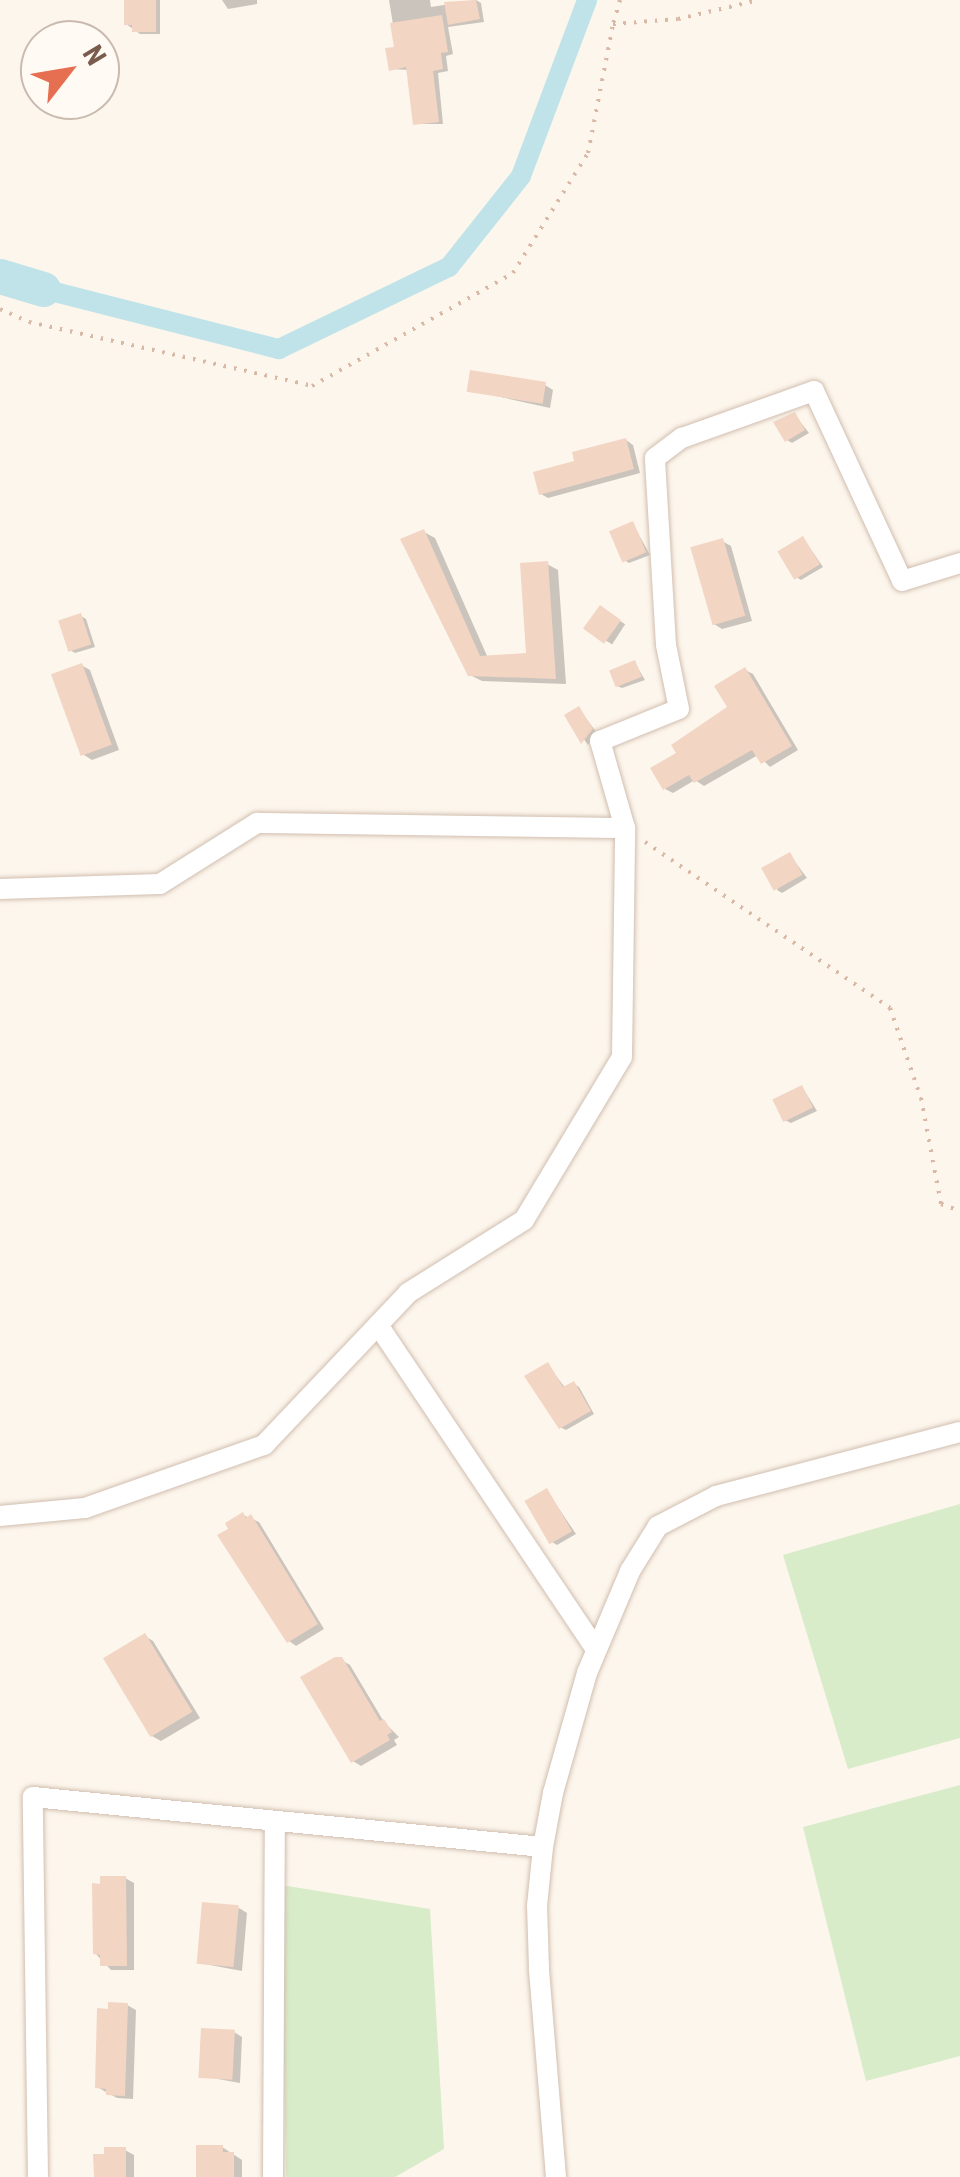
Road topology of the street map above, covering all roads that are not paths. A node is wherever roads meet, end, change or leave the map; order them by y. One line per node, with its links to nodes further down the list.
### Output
1 (960, 563): 2 (street)
2 (625, 828): 3 (street); 4 (street)
3 (0, 889)
4 (378, 1325): 6 (street); 7 (street)
5 (960, 1432): 7 (street)
6 (0, 1516)
7 (596, 1649): 9 (street)
8 (274, 1820): 9 (street); 10 (street); 11 (street)
9 (543, 1847): 12 (street)
10 (38, 2177)
11 (273, 2177)
12 (556, 2177)

